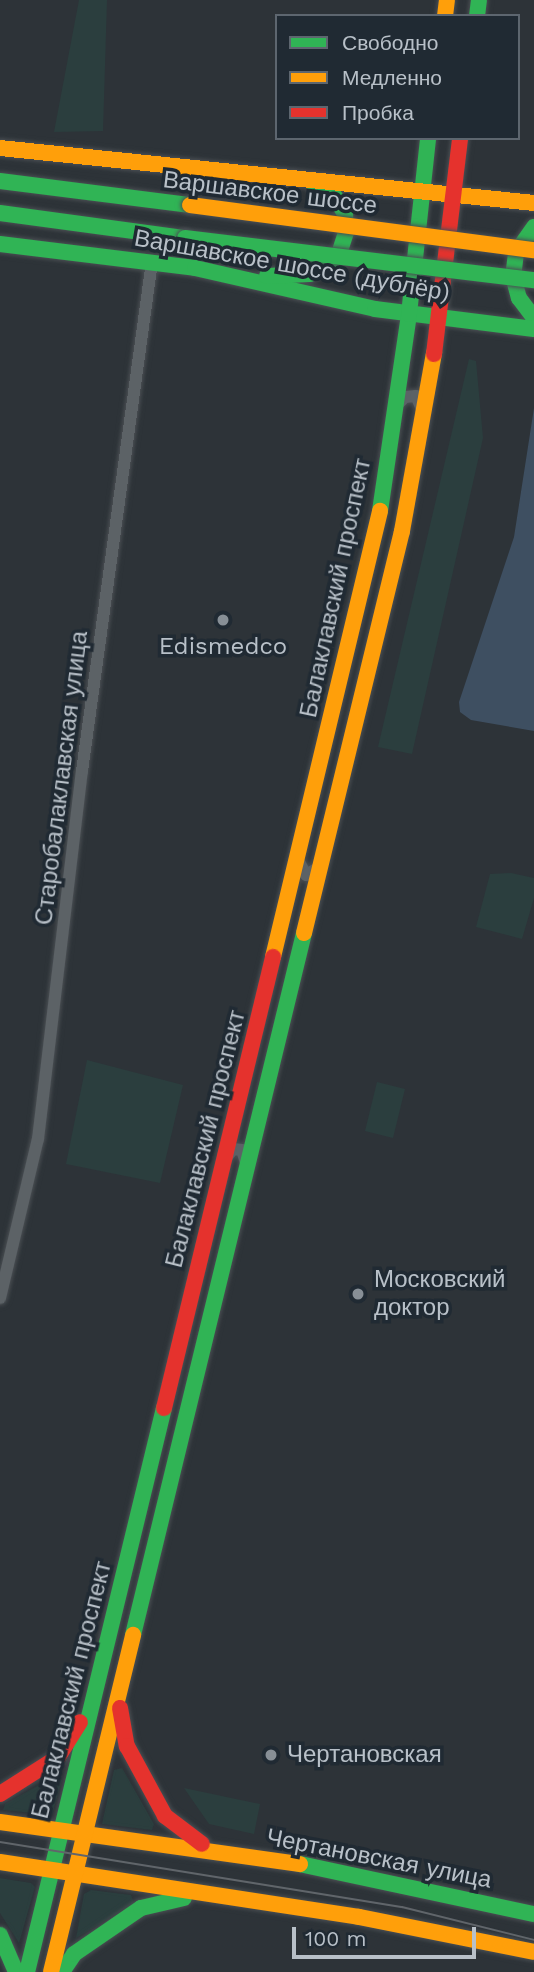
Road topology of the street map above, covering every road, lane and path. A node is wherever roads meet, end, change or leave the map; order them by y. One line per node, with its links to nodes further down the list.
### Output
1 (428, 140): 6 (main road, Балаклавский проспект)
2 (460, 140): 7 (main road, Балаклавский проспект)
3 (0, 148): 4 (main road)
4 (304, 179): 6 (main road); 14 (main road)
5 (0, 181): 12 (main road, Варшавское шоссе, bridge)
6 (422, 190): 7 (main road); 16 (main road, Балаклавский проспект)
7 (453, 194): 8 (main road); 17 (main road, Балаклавский проспект)
8 (534, 203)
9 (0, 213): 15 (main road, bridge)
10 (534, 227): 18 (main road)
11 (0, 244): 13 (main road, Варшавское шоссе (дублёр))
12 (534, 250)
13 (152, 261): 14 (main road, Варшавское шоссе (дублёр)); 26 (street, Старобалаклавская улица)
14 (233, 275): 16 (main road, Варшавское шоссе (дублёр))
15 (534, 280)
16 (409, 314): 17 (main road, Варшавское шоссе (дублёр)); 20 (main road, Балаклавский проспект)
17 (439, 317): 19 (main road, Варшавское шоссе (дублёр)); 21 (main road, Балаклавский проспект)
18 (534, 318)
19 (534, 329)
20 (396, 406): 21 (street); 22 (main road, Балаклавский проспект)
21 (424, 413): 23 (main road, Балаклавский проспект)
22 (297, 858): 23 (street); 24 (main road, Балаклавский проспект)
23 (320, 867): 25 (main road, Балаклавский проспект)
24 (225, 1159): 25 (street); 27 (main road, Балаклавский проспект)
25 (247, 1166): 28 (main road, Балаклавский проспект)
26 (0, 1298)
27 (96, 1685): 29 (main road, Балаклавский проспект); 31 (main road)
28 (120, 1689): 30 (main road, Балаклавский проспект); 36 (main road)
29 (86, 1728): 30 (street); 33 (main road, Балаклавский проспект)
30 (108, 1736): 34 (main road, Балаклавский проспект)
31 (0, 1794)
32 (0, 1822): 33 (main road, Чертановская улица)
33 (61, 1829): 34 (main road, Чертановская улица); 35 (main road); 38 (main road, Балаклавский проспект)
34 (85, 1831): 35 (main road); 36 (main road, Чертановская улица); 39 (main road, Балаклавский проспект)
35 (69, 1846): 38 (main road); 39 (main road)
36 (214, 1850): 41 (main road, Чертановская улица)
37 (0, 1862): 38 (main road)
38 (52, 1870): 39 (main road); 45 (main road, Балаклавский проспект)
39 (75, 1873): 40 (main road); 46 (main road, Балаклавский проспект)
40 (207, 1897): 43 (main road); 47 (main road)
41 (534, 1914)
42 (0, 1935): 44 (main road)
43 (534, 1952)
44 (16, 1972)
45 (27, 1972)
46 (51, 1972)
47 (62, 1972)

